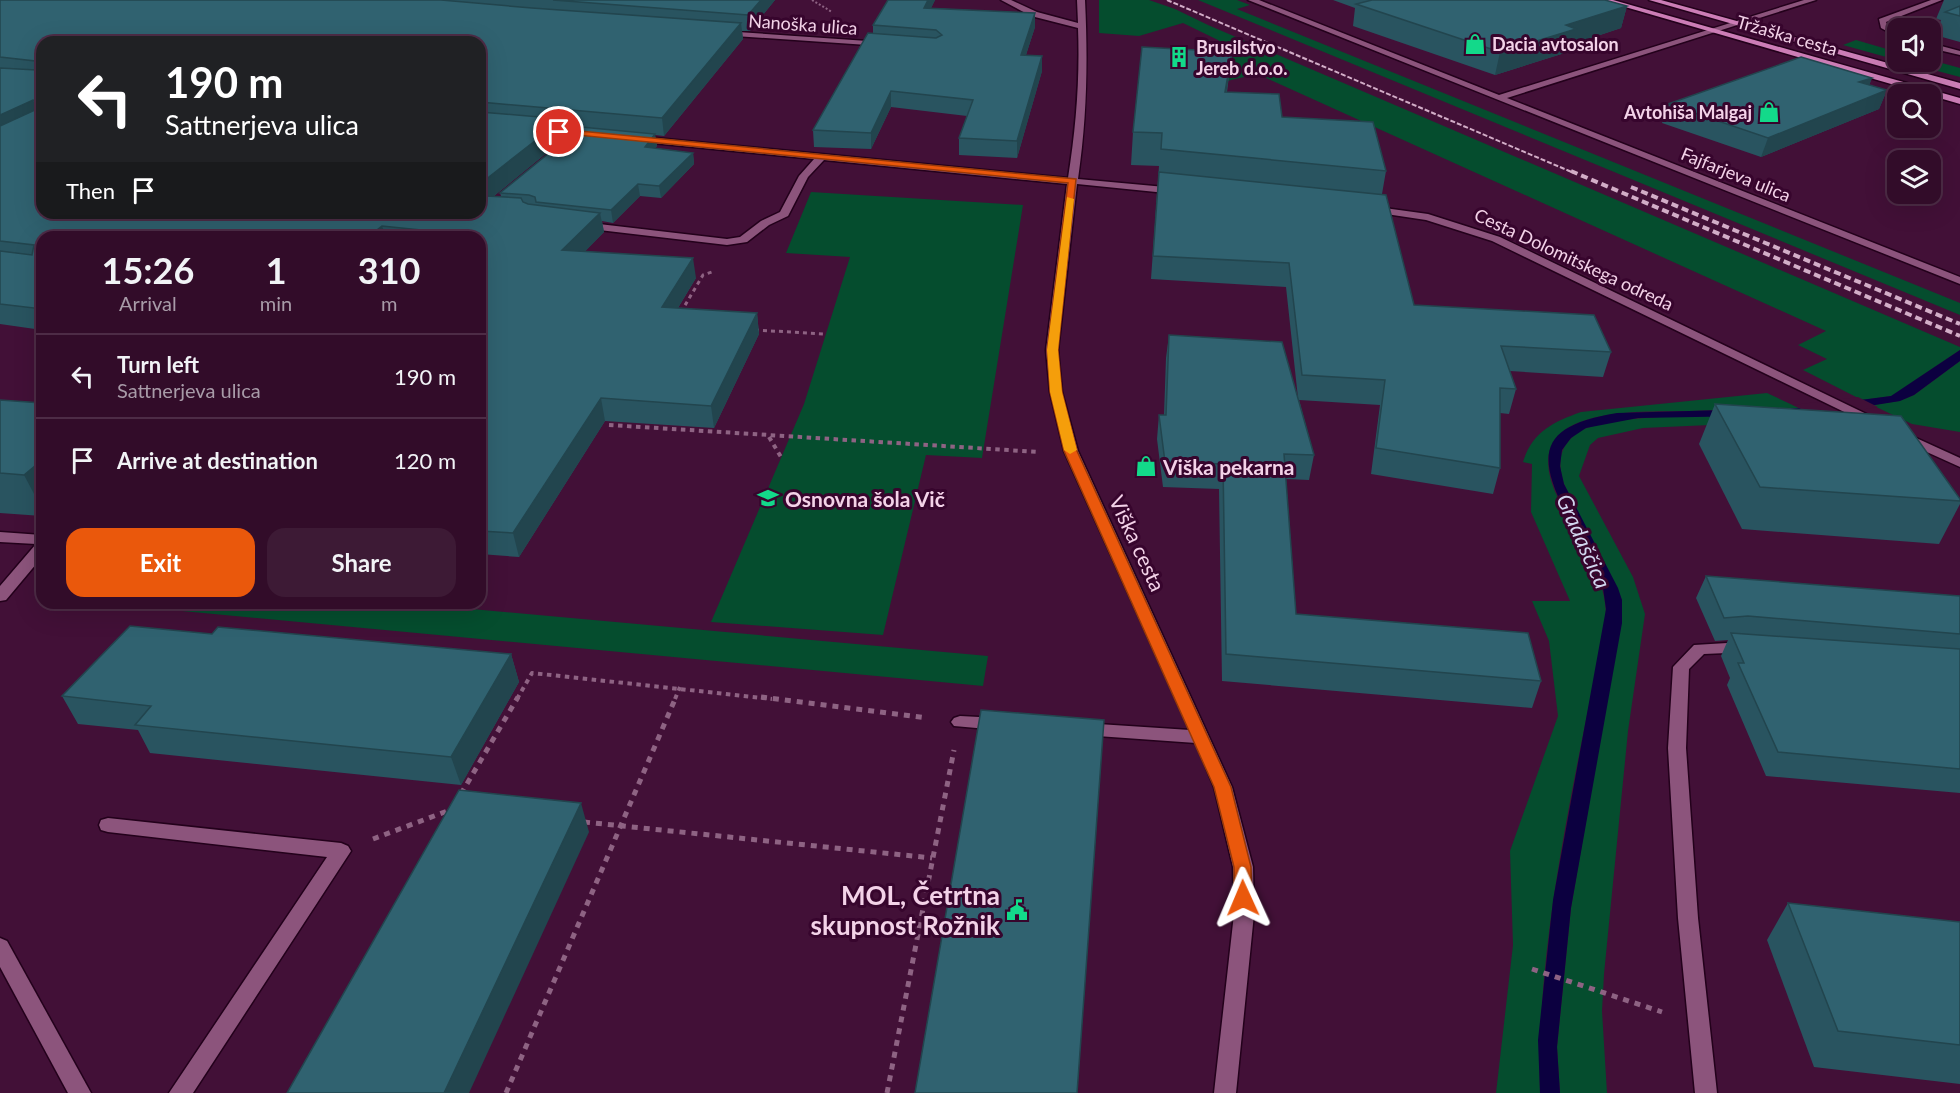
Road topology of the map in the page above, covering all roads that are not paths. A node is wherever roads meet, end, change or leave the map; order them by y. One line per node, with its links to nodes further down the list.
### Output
1 (1005, 0): 11 (street)
2 (1081, 0): 11 (street, Viška cesta)
3 (1252, 0): 19 (street, Fajfarjeva ulica)
4 (1605, 0): 13 (main road, Tržaška cesta)
5 (1653, 0): 10 (main road, Tržaška cesta)
6 (1812, 0): 10 (street)
7 (1938, 0): 8 (street)
8 (1890, 18)
9 (1887, 19): 12 (street)
10 (1736, 23): 13 (street); 18 (main road, Tržaška cesta)
11 (1080, 26): 27 (street, Viška cesta)
12 (1887, 29)
13 (1712, 30): 19 (street); 20 (main road, Tržaška cesta)
14 (714, 33): 15 (street, Nanoška ulica)
15 (889, 45)
16 (1941, 48): 17 (street)
17 (1960, 53)
18 (1960, 86)
19 (1499, 98): 31 (street, Fajfarjeva ulica)
20 (1960, 101)
21 (535, 129): 22 (street)
22 (579, 134): 23 (street); 25 (street)
23 (610, 137)
24 (621, 138): 26 (street)
25 (569, 142)
26 (821, 157): 27 (street); 30 (street)
27 (1073, 181): 28 (street); 41 (street, Viška cesta)
28 (1183, 192)
29 (1356, 207): 32 (street, Cesta Dolomitskega odreda)
30 (568, 223)
31 (1960, 281)
32 (1960, 464)
33 (0, 537): 34 (street)
34 (36, 540)
35 (36, 555): 36 (street)
36 (0, 596)
37 (1761, 649): 47 (street)
38 (960, 722): 39 (street)
39 (1017, 725)
40 (1064, 728): 41 (street)
41 (1202, 737): 46 (street, Viška cesta)
42 (108, 825): 45 (street)
43 (0, 947): 44 (street)
44 (80, 1093)
45 (180, 1093)
46 (1225, 1093)
47 (1706, 1093)

